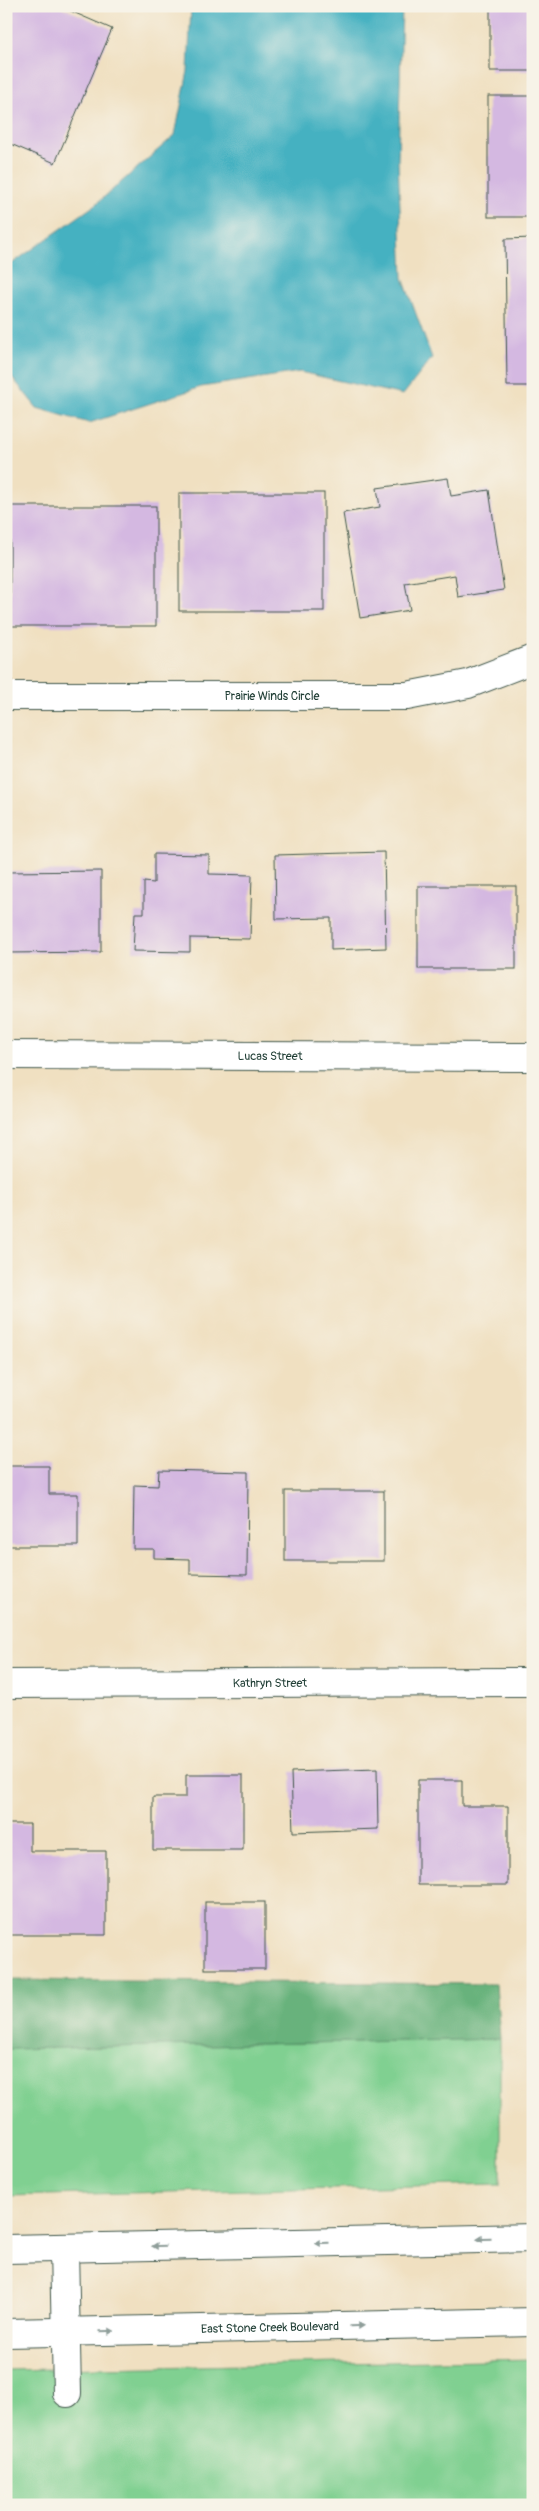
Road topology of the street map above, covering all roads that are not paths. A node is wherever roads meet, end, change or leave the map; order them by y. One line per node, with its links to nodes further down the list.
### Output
1 (533, 659): 2 (street, Prairie Winds Circle)
2 (6, 696)
3 (6, 1055): 4 (street, Lucas Street)
4 (533, 1057)
5 (533, 1682): 6 (street, Kathryn Street)
6 (6, 1684)
7 (533, 2238): 8 (street, one-way to 8)
8 (64, 2248): 9 (street); 11 (street)
9 (6, 2249)
10 (533, 2322): 11 (street, East Stone Creek Boulevard, one-way to 10)
11 (65, 2332): 12 (street, East Stone Creek Boulevard); 13 (street)
12 (6, 2333)
13 (66, 2393)

